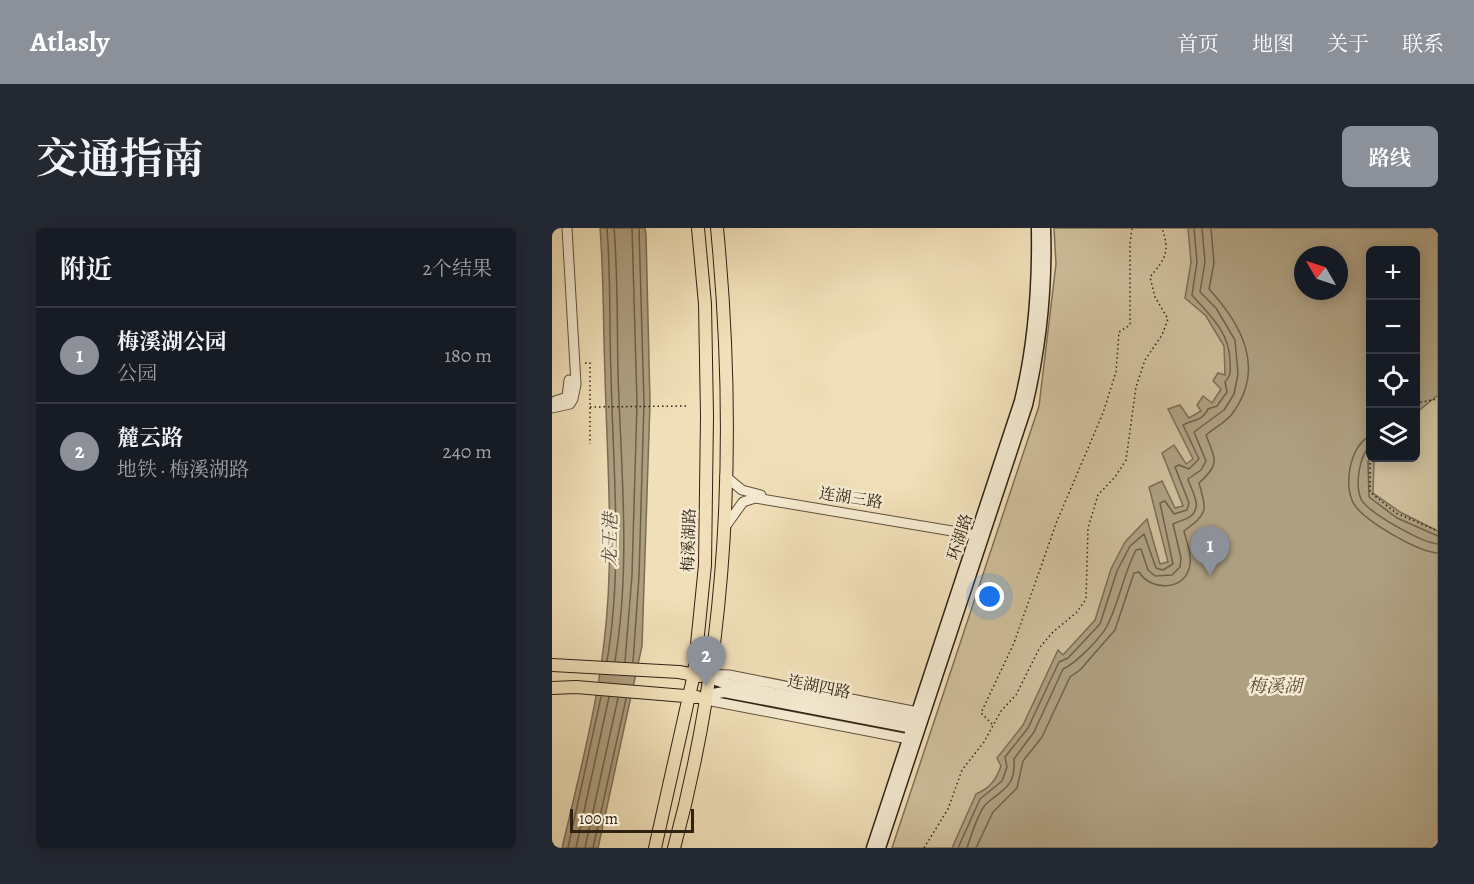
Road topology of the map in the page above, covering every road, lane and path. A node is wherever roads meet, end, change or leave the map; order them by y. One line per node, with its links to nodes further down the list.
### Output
1 (561, 228): 12 (street)
2 (567, 228): 12 (street)
3 (698, 228): 22 (main road, 梅溪湖路)
4 (717, 228): 17 (main road)
5 (1037, 228): 20 (main road, 环湖路)
6 (1045, 228): 20 (main road, 环湖路)
7 (1132, 228): 32 (path)
8 (1162, 228): 32 (path)
9 (590, 363): 14 (path)
10 (1438, 399): 11 (path)
11 (1420, 402)
12 (557, 404)
13 (688, 406): 14 (path)
14 (590, 407): 15 (path)
15 (590, 444)
16 (1371, 462): 19 (path)
17 (725, 476): 18 (main road); 20 (street, 连湖三路)
18 (725, 527): 20 (street, 连湖三路); 23 (main road)
19 (1438, 531)
20 (981, 533): 31 (main road, 环湖路)
21 (552, 665): 22 (main road)
22 (694, 674): 23 (main road); 28 (main road, 梅溪湖路)
23 (710, 676): 24 (street); 26 (main road, 连湖四路); 27 (main road)
24 (773, 683): 26 (main road); 31 (street)
25 (552, 688): 28 (main road)
26 (786, 695): 31 (main road, 连湖四路)
27 (706, 697): 28 (main road); 29 (main road, 连湖四路); 30 (street); 34 (main road)
28 (690, 698): 33 (main road, 梅溪湖路)
29 (843, 714): 30 (main road); 31 (main road, 连湖四路)
30 (830, 722): 31 (street)
31 (917, 725): 35 (main road, 环湖路); 36 (main road, 环湖路)
32 (993, 725): 37 (path)
33 (655, 848)
34 (674, 848)
35 (872, 848)
36 (880, 848)
37 (924, 848)

